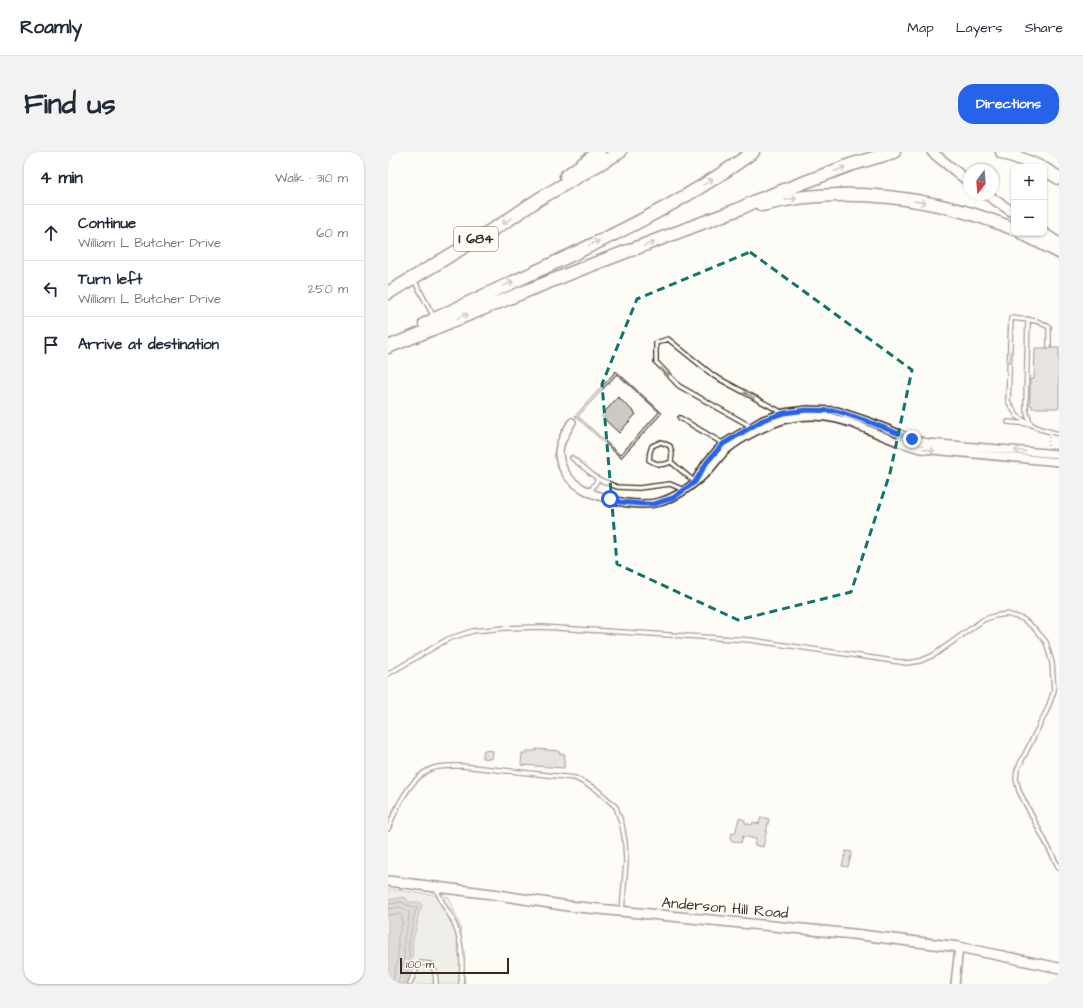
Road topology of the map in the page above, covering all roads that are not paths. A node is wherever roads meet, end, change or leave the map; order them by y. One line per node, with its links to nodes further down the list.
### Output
1 (599, 152): 11 (highway)
2 (620, 152): 11 (highway)
3 (753, 152): 22 (highway, one-way to 3)
4 (894, 152): 13 (highway, one-way to 4)
5 (932, 152): 9 (main road)
6 (1002, 152): 7 (highway)
7 (1033, 164)
8 (1047, 171): 10 (highway)
9 (963, 177)
10 (1059, 178)
11 (539, 199): 20 (highway, I 684, one-way to 20)
12 (995, 200): 14 (main road)
13 (739, 210): 15 (highway, one-way to 15); 26 (highway, one-way to 13)
14 (1011, 211)
15 (1011, 228)
16 (1047, 235): 18 (main road)
17 (1028, 236): 19 (highway)
18 (1059, 243)
19 (1059, 252)
20 (413, 277): 21 (highway, I 684); 22 (lane)
21 (388, 293)
22 (435, 319): 24 (highway)
23 (1028, 319): 25 (lane); 31 (lane); 31 (lane, one-way to 31)
24 (388, 342)
25 (1049, 346)
26 (388, 347)
27 (786, 416): 32 (street); 32 (lane, one-way to 32); 33 (street); 37 (street, one-way to 27); 40 (street, one-way to 40)
28 (680, 418): 35 (lane)
29 (572, 422): 44 (street)
30 (1008, 422): 31 (lane)
31 (1031, 424): 34 (lane)
32 (751, 426): 33 (lane); 35 (street)
33 (758, 430): 36 (street)
34 (1059, 434)
35 (723, 444): 36 (lane); 42 (street)
36 (730, 447): 42 (street)
37 (1059, 454)
38 (572, 458): 41 (lane)
39 (671, 462): 39 (lane); 42 (lane)
40 (1059, 462)
41 (598, 479): 43 (lane); 44 (lane)
42 (695, 482): 43 (street)
43 (685, 491): 44 (street)
44 (590, 492)
45 (388, 674): 47 (lane)
46 (388, 829): 50 (lane)
47 (1059, 868)
48 (388, 881): 49 (main road, Anderson Hill Road)
49 (437, 888): 50 (main road, Anderson Hill Road); 55 (lane)
50 (622, 912): 51 (main road, Anderson Hill Road)
51 (959, 947): 52 (main road, Anderson Hill Road); 56 (street)
52 (1059, 968)
53 (410, 984): 54 (lane)
54 (436, 984)
55 (460, 984)
56 (955, 984)

